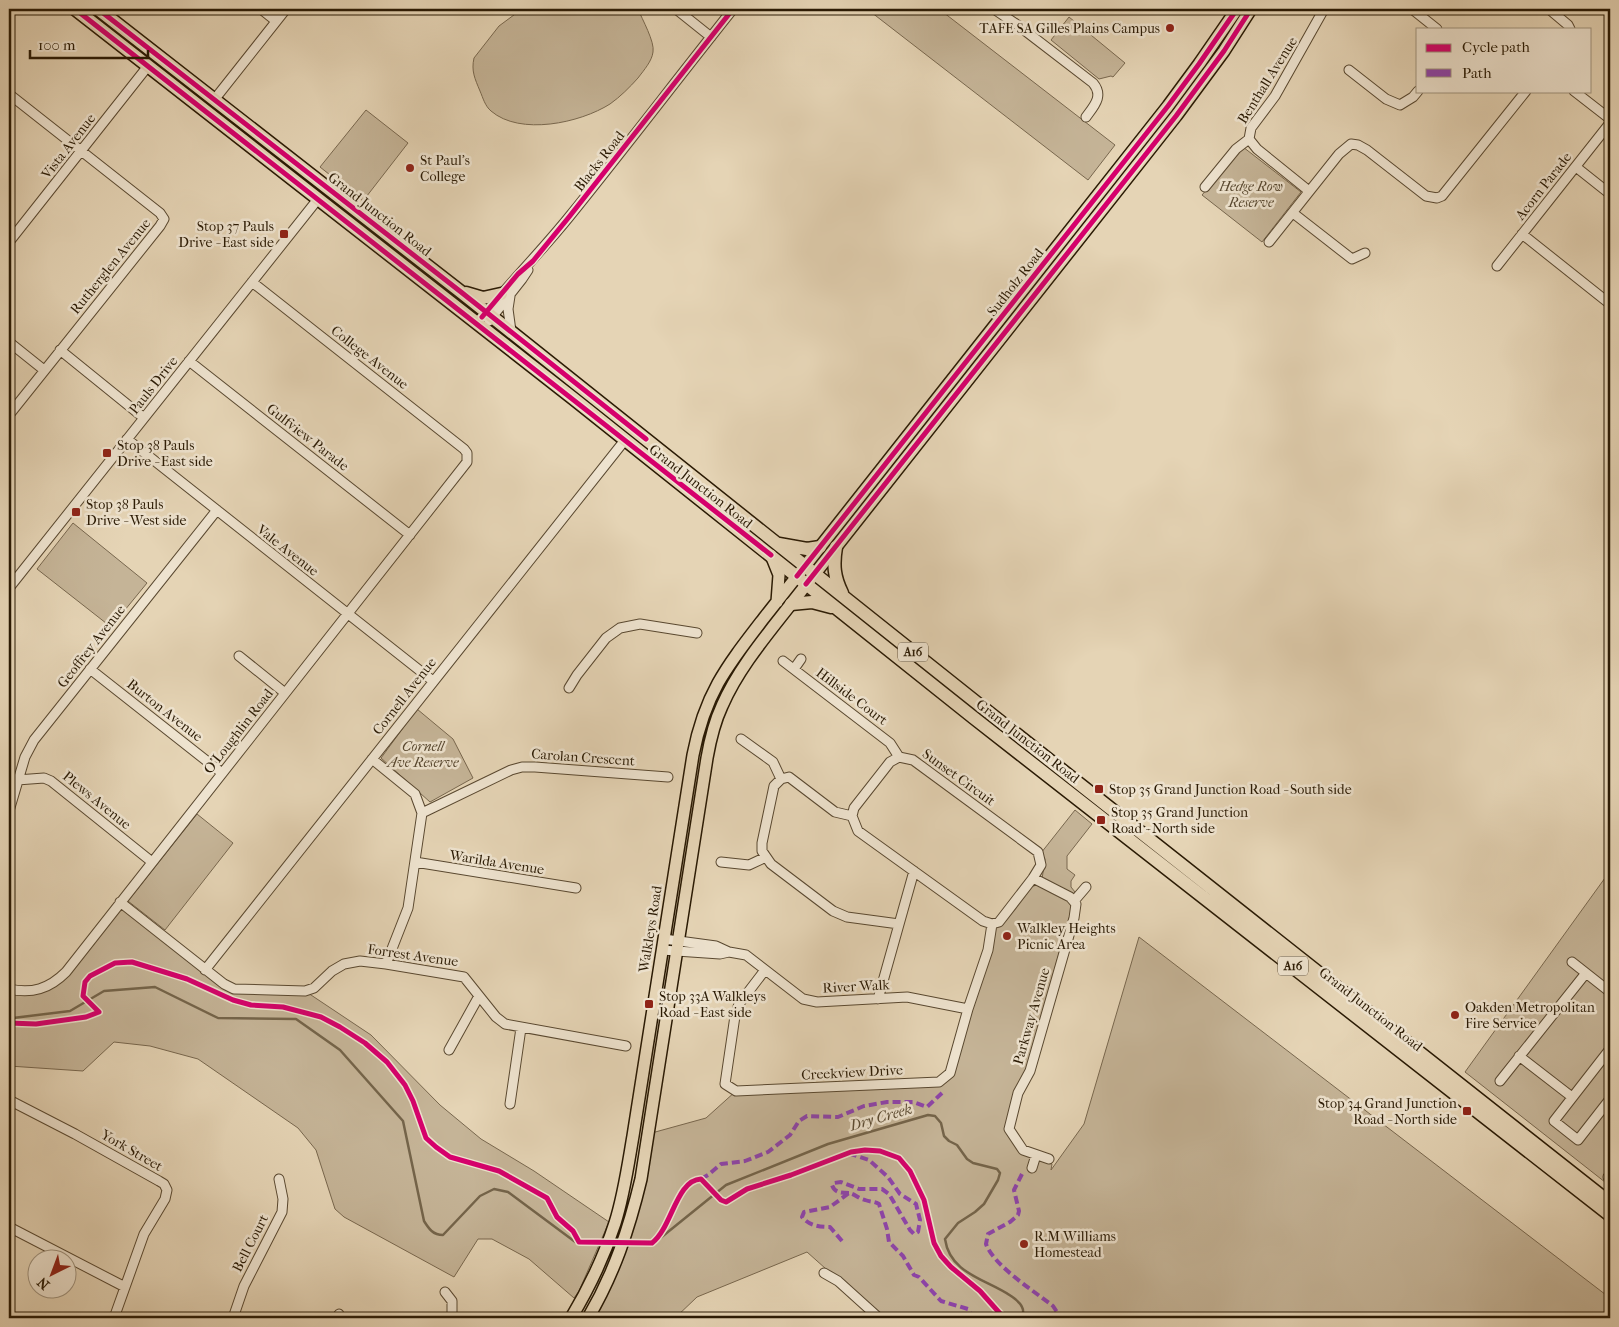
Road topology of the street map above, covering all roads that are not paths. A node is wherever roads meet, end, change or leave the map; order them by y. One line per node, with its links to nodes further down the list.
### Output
1 (76, 9): 18 (highway, Grand Junction Road / A16)
2 (98, 9): 17 (highway, Grand Junction Road / A16)
3 (261, 9): 13 (street)
4 (286, 9): 13 (street)
5 (676, 9): 16 (street)
6 (733, 9): 16 (street, Blacks Road)
7 (994, 9): 25 (street)
8 (1237, 9): 60 (main road, Sudholz Road)
9 (1251, 9): 61 (main road, Sudholz Road)
10 (1324, 9): 27 (street, Benthall Avenue)
11 (1412, 9): 14 (street)
12 (1549, 9): 15 (street)
13 (276, 21): 24 (street)
14 (1436, 28)
15 (1569, 28)
16 (711, 36): 43 (street, Blacks Road)
17 (157, 55): 18 (highway); 24 (highway, Grand Junction Road / A16)
18 (148, 66): 28 (street, Vista Avenue); 34 (highway, Grand Junction Road / A16)
19 (1349, 70): 20 (street)
20 (1417, 92)
21 (1523, 92): 32 (street)
22 (1575, 92): 26 (street)
23 (9, 94): 28 (street, Rutherglen Avenue)
24 (214, 100): 30 (highway, Grand Junction Road / A16)
25 (1086, 117)
26 (1610, 121): 29 (street, Acorn Parade)
27 (1249, 139): 31 (street); 32 (street)
28 (81, 152): 37 (street, Vista Avenue); 49 (street, Rutherglen Avenue)
29 (1576, 166): 33 (street); 36 (street, Acorn Parade)
30 (327, 187): 34 (highway); 42 (highway, Grand Junction Road / A16)
31 (1205, 187)
32 (1309, 191): 35 (street)
33 (1610, 194)
34 (318, 199): 41 (street, Pauls Drive); 46 (highway, Grand Junction Road / A16)
35 (1293, 212): 38 (street); 39 (street)
36 (1522, 234): 40 (street, Acorn Parade); 44 (street)
37 (9, 242)
38 (1269, 242)
39 (1365, 253)
40 (1497, 266)
41 (252, 282): 50 (street, Pauls Drive); 57 (street, College Avenue)
42 (461, 292): 43 (highway); 45 (highway, Grand Junction Road / A16)
43 (506, 294): 45 (street, Blacks Road); 47 (street)
44 (1610, 304)
45 (490, 314): 46 (street, Blacks Road); 47 (highway, Grand Junction Road / A16)
46 (480, 326): 56 (highway, Grand Junction Road / A16)
47 (511, 331): 54 (highway, Grand Junction Road / A16)
48 (9, 342): 51 (street)
49 (60, 350): 51 (street, Rutherglen Avenue); 53 (street)
50 (189, 362): 53 (street, Pauls Drive); 59 (street, Gulfview Parade)
51 (44, 370): 52 (street, Rutherglen Avenue)
52 (9, 415)
53 (144, 418): 55 (street, Pauls Drive)
54 (633, 429): 56 (highway); 62 (highway, Grand Junction Road / A16)
55 (127, 439): 58 (street, Vale Avenue); 64 (street, Pauls Drive)
56 (625, 440): 62 (highway, Grand Junction Road / A16); 76 (street, Cornell Avenue)
57 (468, 457): 59 (street, O'Loughlin Road)
58 (217, 510): 69 (street, Vale Avenue); 74 (street, Geoffrey Avenue)
59 (410, 535): 69 (street, O'Loughlin Road)
60 (820, 547): 62 (highway); 63 (main road, Sudholz Road)
61 (836, 547): 63 (main road, Sudholz Road); 65 (highway)
62 (774, 549): 63 (highway, Grand Junction Road / A16); 66 (main road)
63 (806, 575): 65 (highway, Grand Junction Road / A16); 66 (main road, Walkleys Road); 67 (main road); 68 (highway, Grand Junction Road / A16)
64 (9, 588)
65 (844, 597): 118 (highway, Grand Junction Road / A16)
66 (777, 602): 101 (main road, Walkleys Road)
67 (791, 604): 68 (highway); 102 (main road)
68 (838, 609): 120 (highway, Grand Junction Road / A16)
69 (348, 614): 76 (street, Vale Avenue); 78 (street, O'Loughlin Road)
70 (697, 633): 77 (street)
71 (239, 656): 78 (street)
72 (801, 659): 75 (street)
73 (784, 661): 75 (street, Hillside Court)
74 (90, 669): 82 (street, Burton Avenue); 85 (street, Geoffrey Avenue)
75 (794, 669): 80 (street, Hillside Court)
76 (433, 681): 81 (street, Cornell Avenue)
77 (570, 688)
78 (285, 693): 82 (street, O'Loughlin Road)
79 (741, 739): 84 (street)
80 (899, 756): 88 (street, Sunset Circuit); 94 (street, Sunset Circuit)
81 (372, 759): 87 (street); 105 (street, Cornell Avenue)
82 (222, 773): 90 (street, O'Loughlin Road)
83 (668, 777): 87 (street, Carolan Crescent)
84 (781, 779): 88 (street); 89 (street)
85 (17, 780): 86 (street, Geoffrey Avenue); 90 (street, Plews Avenue)
86 (9, 811)
87 (422, 813): 91 (street)
88 (852, 816): 93 (street)
89 (766, 857): 92 (street); 99 (street)
90 (152, 862): 98 (street, O'Loughlin Road)
91 (415, 862): 96 (street, Warilda Avenue); 104 (street)
92 (721, 862)
93 (914, 871): 99 (street); 100 (street)
94 (1033, 878): 97 (street); 100 (street, Sunset Circuit)
95 (1086, 887): 97 (street)
96 (576, 888)
97 (1074, 901): 125 (street, Parkway Avenue)
98 (120, 902): 105 (street, Forrest Avenue); 108 (street, O'Loughlin Road)
99 (899, 924): 111 (street)
100 (992, 924): 112 (street, Creekview Drive)
101 (663, 945): 102 (street, River Walk); 138 (main road, Walkleys Road)
102 (677, 946): 106 (street, River Walk); 139 (main road)
103 (1572, 962): 107 (street)
104 (386, 964): 105 (street, Forrest Avenue); 110 (street, Forrest Avenue)
105 (205, 970)
106 (765, 970): 111 (street, River Walk); 112 (street, Creekview Drive)
107 (1586, 973): 109 (street); 117 (street)
108 (9, 989)
109 (1610, 992)
110 (479, 996): 113 (street, Forrest Avenue); 115 (street)
111 (878, 999): 112 (street, River Walk)
112 (968, 1009)
113 (521, 1028): 114 (street, Forrest Avenue); 124 (street)
114 (626, 1046)
115 (449, 1050)
116 (1609, 1053): 121 (street)
117 (1519, 1056): 119 (street); 121 (street)
118 (1456, 1081): 120 (highway); 129 (highway, Grand Junction Road / A16)
119 (1500, 1081)
120 (1457, 1096): 130 (highway, Grand Junction Road / A16)
121 (1572, 1097): 122 (street)
122 (1610, 1099)
123 (9, 1100): 133 (street, York Street)
124 (510, 1104)
125 (1036, 1154): 126 (street, Parkway Avenue); 127 (street)
126 (1048, 1159)
127 (1032, 1168)
128 (280, 1180): 136 (street, Bell Court)
129 (1610, 1203)
130 (1610, 1215)
131 (9, 1227): 133 (street)
132 (824, 1273): 140 (street)
133 (124, 1287): 135 (street, York Street)
134 (445, 1292): 137 (street)
135 (114, 1318)
136 (232, 1318)
137 (452, 1318)
138 (571, 1318)
139 (588, 1318)
140 (879, 1318)

